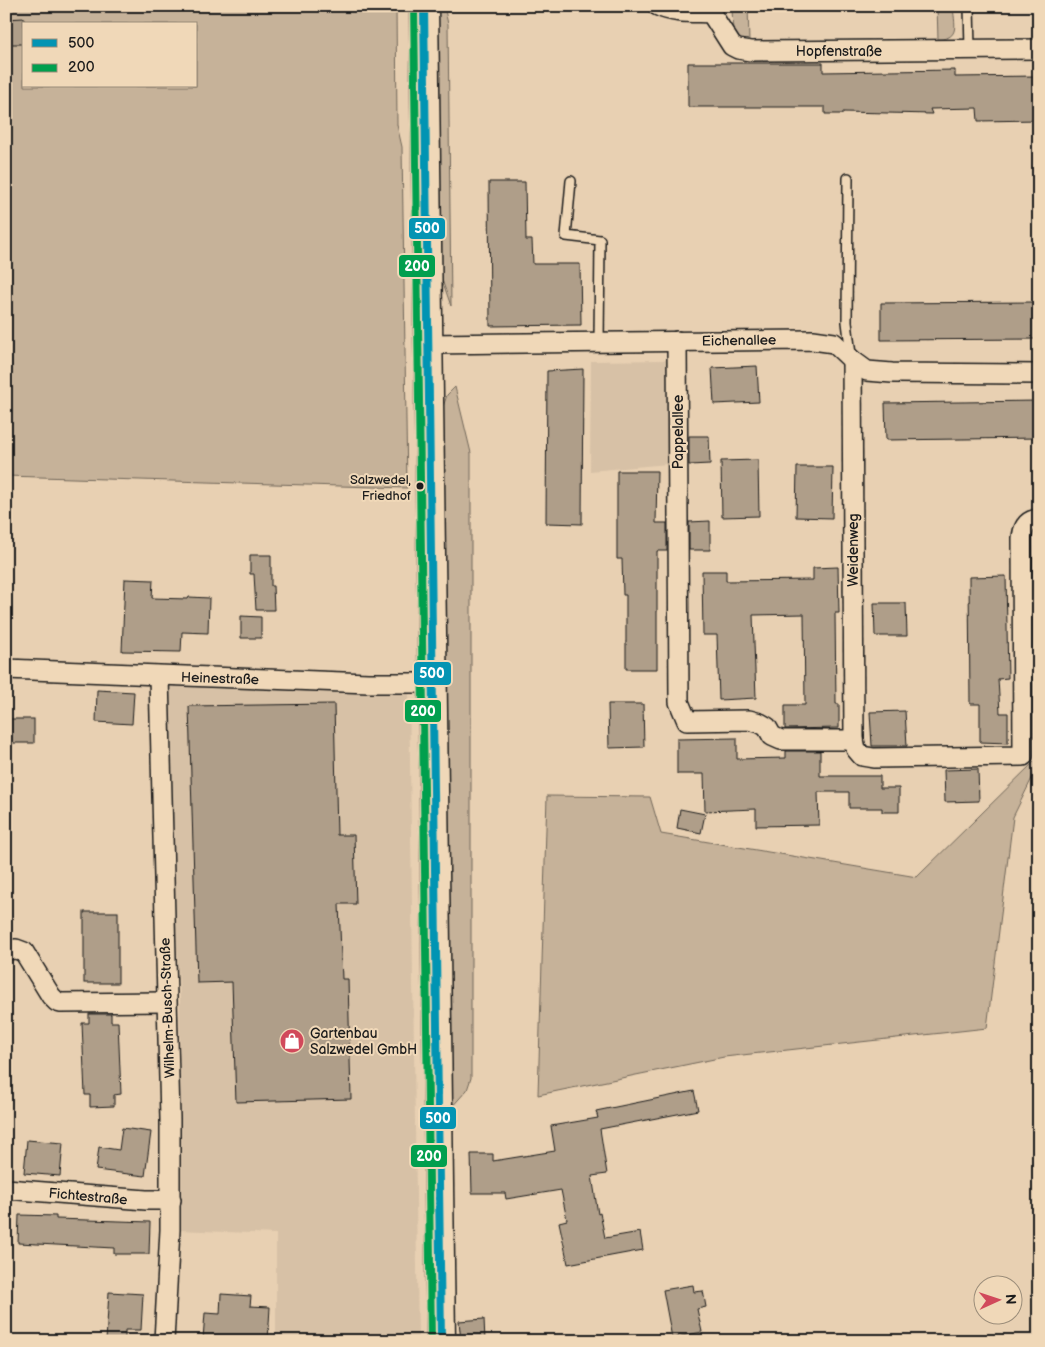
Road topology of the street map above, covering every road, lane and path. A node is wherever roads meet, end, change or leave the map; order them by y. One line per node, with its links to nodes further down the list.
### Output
1 (424, 6): 11 (main road)
2 (658, 6): 4 (street, Hopfenstraße)
3 (969, 6): 6 (lane)
4 (715, 10): 6 (street, Hopfenstraße)
5 (1039, 49): 6 (street, Hopfenstraße)
6 (970, 50)
7 (848, 178): 12 (lane)
8 (571, 181): 10 (lane)
9 (677, 341): 10 (street, Eichenallee); 12 (street, Eichenallee); 18 (street, Pappelallee)
10 (599, 342): 11 (street, Eichenallee)
11 (428, 344): 17 (main road)
12 (852, 360): 13 (street, Eichenallee); 18 (street, Weidenweg)
13 (1039, 374)
14 (1039, 519): 18 (street)
15 (6, 670): 16 (street, Heinestraße)
16 (159, 676): 17 (street, Heinestraße); 20 (street, Wilhelm-Busch-Straße)
17 (433, 683): 24 (main road)
18 (854, 740)
19 (6, 950): 20 (street)
20 (166, 1002): 22 (street, Wilhelm-Busch-Straße)
21 (6, 1189): 22 (street, Fichtestraße)
22 (171, 1200): 23 (street, Wilhelm-Busch-Straße)
23 (164, 1341)
24 (441, 1341)

